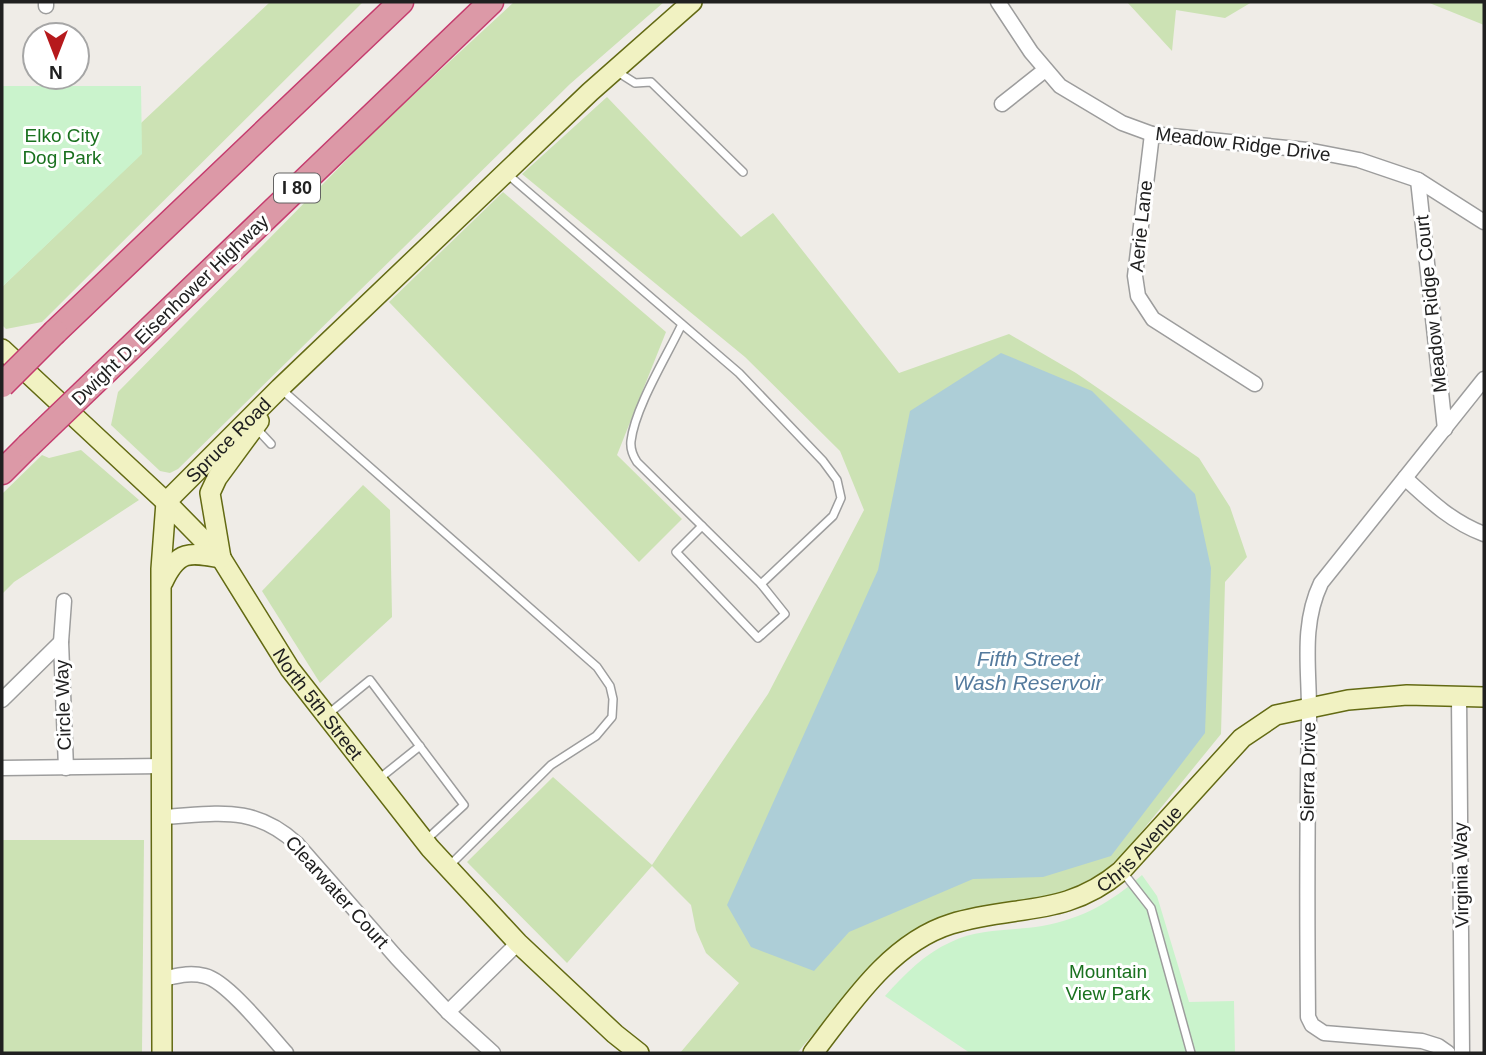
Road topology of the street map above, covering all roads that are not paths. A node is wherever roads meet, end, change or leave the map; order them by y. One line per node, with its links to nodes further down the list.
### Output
1 (401, 2): 17 (highway, bridge)
2 (491, 2): 22 (highway, Dwight D. Eisenhower Highway / I 80, bridge)
3 (692, 2): 5 (street, Spruce Road)
4 (998, 2): 6 (street, Meadow Ridge Drive)
5 (615, 70): 9 (street, Spruce Road); 10 (lane)
6 (1045, 70): 7 (street); 8 (street, Meadow Ridge Drive)
7 (1002, 104)
8 (1152, 134): 11 (street, Meadow Ridge Drive); 16 (street, Aerie Lane)
9 (506, 172): 13 (lane); 18 (street, Spruce Road)
10 (743, 172)
11 (1418, 180): 12 (street, Meadow Ridge Drive); 20 (street, Meadow Ridge Court)
12 (1484, 222)
13 (682, 324): 25 (lane); 28 (lane)
14 (2, 349): 24 (street, North 5th Street)
15 (1484, 379): 20 (street, Sierra Drive)
16 (1255, 384)
17 (2, 385)
18 (280, 388): 19 (street); 24 (street, Spruce Road); 44 (lane)
19 (255, 427): 21 (lane); 27 (street)
20 (1445, 429): 23 (street, Sierra Drive)
21 (271, 444)
22 (2, 472)
23 (1405, 478): 26 (street); 35 (street, Sierra Drive)
24 (166, 502): 27 (street, North 5th Street); 29 (street)
25 (702, 526): 28 (lane); 28 (lane)
26 (1484, 534)
27 (221, 558): 29 (street); 36 (street, North 5th Street)
28 (761, 584)
29 (161, 587): 38 (street)
30 (64, 601): 31 (street, Circle Way)
31 (61, 642): 34 (street, Circle Way); 40 (street, Circle Way)
32 (1484, 696): 33 (street, Chris Avenue)
33 (1459, 697): 35 (street, Chris Avenue); 56 (street, Virginia Way)
34 (2, 700)
35 (1310, 708): 45 (street, Chris Avenue); 55 (street, Sierra Drive)
36 (326, 716): 37 (lane); 41 (street, North 5th Street)
37 (420, 746): 41 (lane); 43 (lane)
38 (162, 766): 40 (street, Circle Way); 42 (street)
39 (2, 768): 40 (street, Circle Way)
40 (66, 768)
41 (376, 781): 43 (street, North 5th Street)
42 (162, 817): 47 (street); 48 (street, Clearwater Court)
43 (424, 842): 44 (street, North 5th Street)
44 (447, 867): 46 (street, North 5th Street)
45 (1122, 871): 53 (street, Chris Avenue); 54 (lane)
46 (518, 943): 48 (street); 52 (street, North 5th Street)
47 (162, 979): 49 (street); 50 (street)
48 (448, 1012): 51 (street, Clearwater Court)
49 (282, 1048)
50 (162, 1053)
51 (493, 1053)
52 (639, 1053)
53 (813, 1053)
54 (1191, 1053)
55 (1448, 1053)
56 (1462, 1053)

